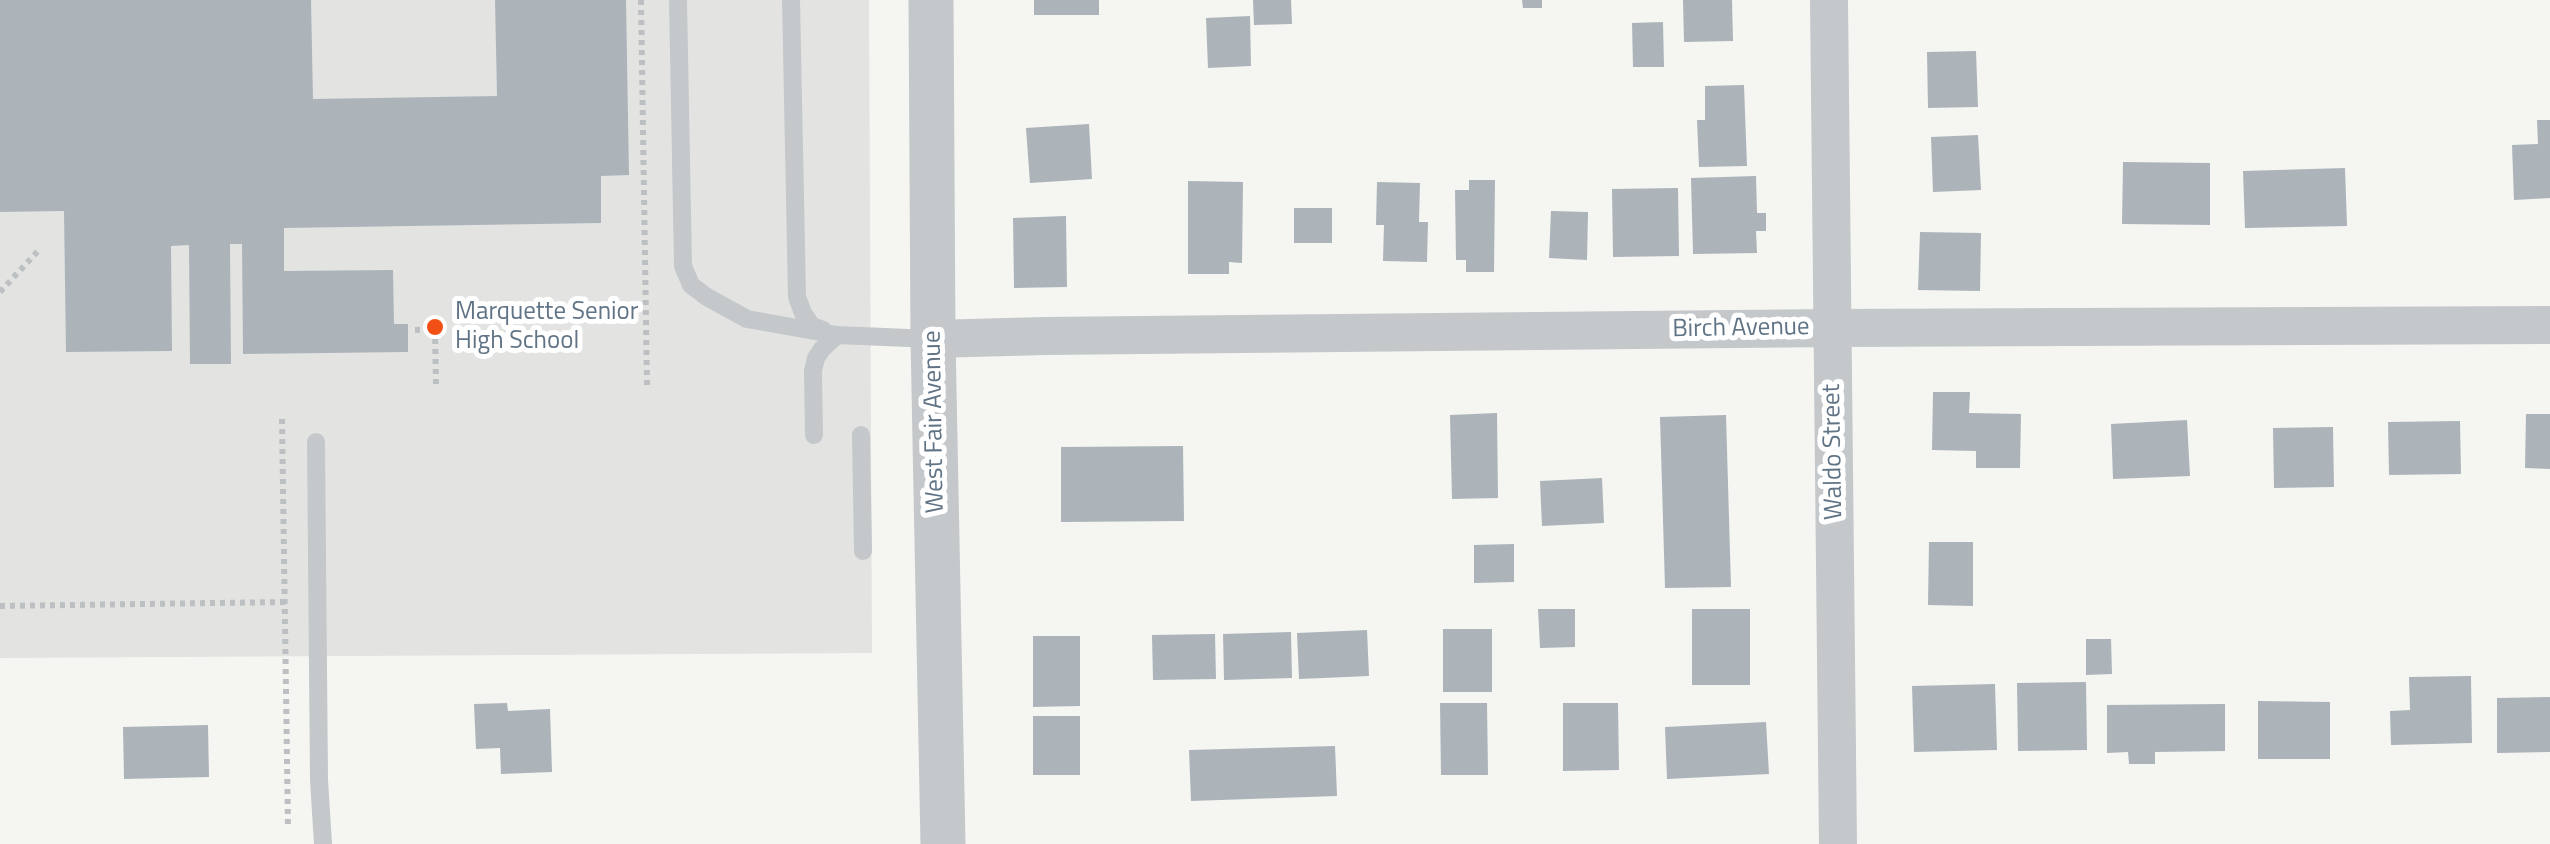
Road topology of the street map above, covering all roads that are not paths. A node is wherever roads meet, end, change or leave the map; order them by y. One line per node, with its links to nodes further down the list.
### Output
1 (678, 0): 7 (lane)
2 (791, 0): 7 (lane)
3 (930, 0): 8 (street, West Fair Avenue)
4 (1830, 0): 6 (street, Waldo Street)
5 (2550, 325): 6 (street, Birch Avenue)
6 (1833, 328): 8 (street, Birch Avenue); 15 (street, Waldo Street)
7 (837, 335): 8 (lane); 9 (lane)
8 (933, 340): 14 (street, West Fair Avenue)
9 (814, 436)
10 (861, 436): 12 (lane)
11 (316, 442): 13 (lane)
12 (863, 551)
13 (323, 844)
14 (943, 844)
15 (1838, 844)

